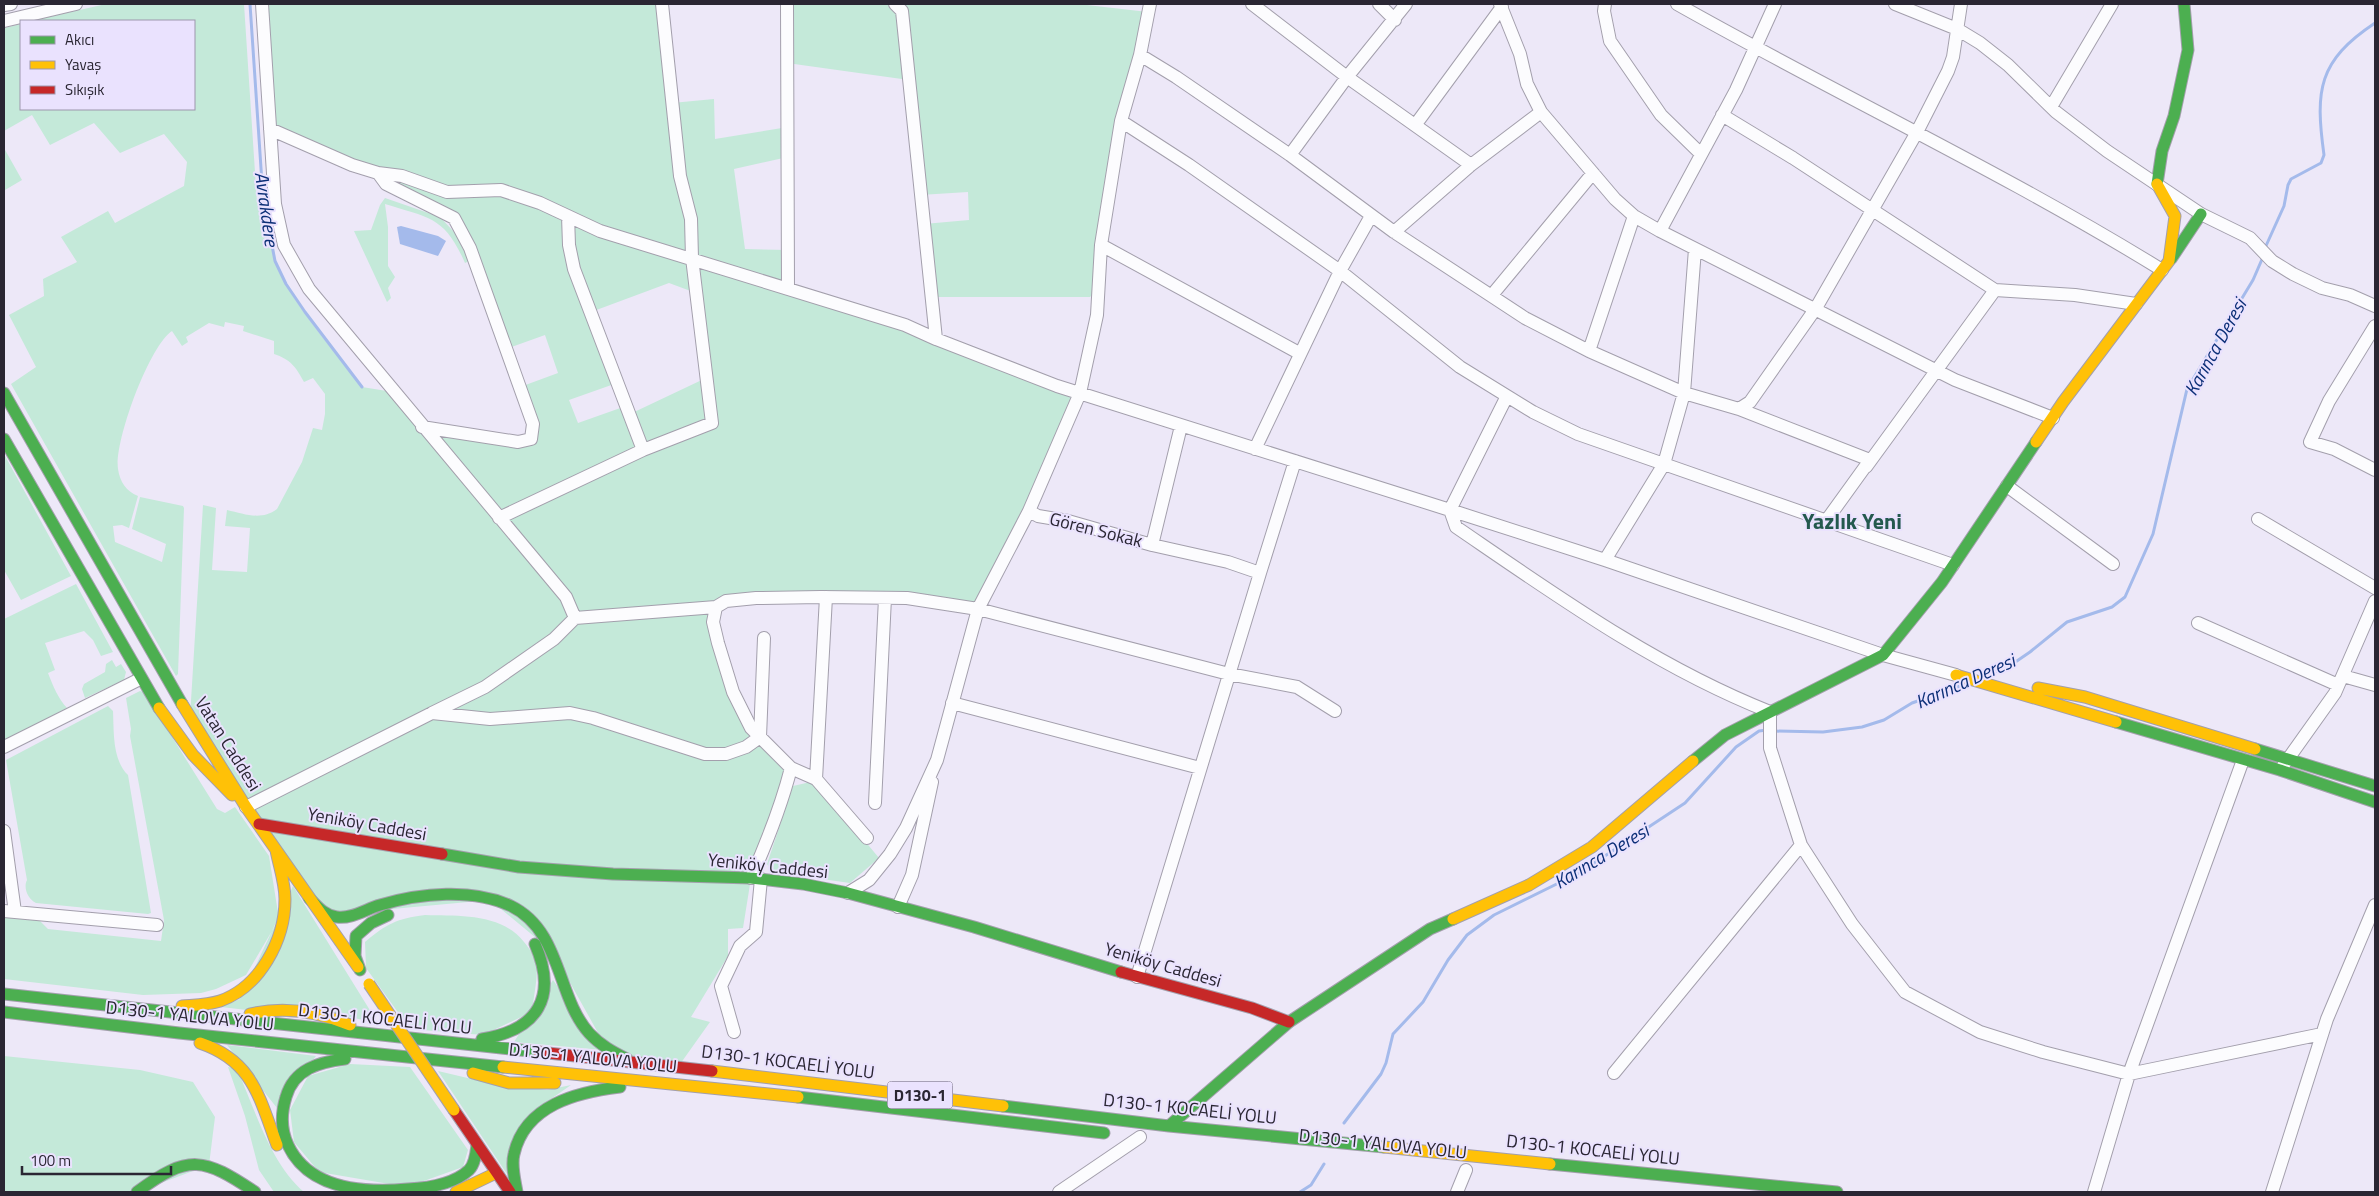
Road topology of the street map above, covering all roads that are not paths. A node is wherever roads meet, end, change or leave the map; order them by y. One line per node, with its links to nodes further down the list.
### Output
1 (11, 4): 17 (street)
2 (76, 4): 21 (street)
3 (262, 4): 31 (street)
4 (662, 4): 48 (street)
5 (787, 4): 51 (street)
6 (1150, 4): 24 (street)
7 (1252, 4): 25 (street)
8 (1379, 4): 20 (street)
9 (1406, 4): 20 (street)
10 (1605, 4): 33 (street)
11 (1677, 4): 23 (street)
12 (1775, 4): 23 (street)
13 (1895, 4): 22 (street)
14 (1961, 4): 22 (street)
15 (2112, 4): 26 (street)
16 (2184, 4): 38 (main road)
17 (4, 5)
18 (1501, 5): 27 (street); 30 (street)
19 (899, 8): 58 (street)
20 (1395, 20): 25 (street)
21 (4, 21)
22 (1957, 29): 26 (street); 32 (street)
23 (1755, 48): 28 (street); 32 (street)
24 (1140, 55): 29 (street); 34 (street)
25 (1347, 77): 30 (street); 34 (street)
26 (2051, 107): 38 (street)
27 (1542, 112): 35 (street); 36 (street)
28 (1722, 115): 33 (street); 39 (street)
29 (1121, 121): 46 (street); 50 (street)
30 (1416, 124): 35 (street)
31 (270, 129): 37 (street); 69 (street)
32 (1917, 132): 39 (street); 49 (street)
33 (1701, 154): 44 (street)
34 (1290, 155): 42 (street)
35 (1471, 165): 45 (street)
36 (1593, 172): 43 (street); 53 (street)
37 (378, 173): 41 (street); 69 (street)
38 (2157, 186): 40 (street); 49 (main road)
39 (1871, 209): 52 (street); 56 (street)
40 (2201, 214): 49 (main road); 55 (street)
41 (568, 216): 48 (street); 72 (street)
42 (1371, 216): 45 (street); 50 (street)
43 (1634, 216): 44 (street); 59 (street)
44 (1660, 231): 47 (street)
45 (1394, 232): 53 (street)
46 (1101, 245): 60 (street); 62 (street)
47 (1695, 248): 56 (street); 63 (street)
48 (692, 258): 51 (street); 72 (street)
49 (2166, 265): 54 (main road)
50 (1340, 271): 60 (street); 65 (street)
51 (788, 288): 58 (street)
52 (1995, 290): 54 (street); 61 (street)
53 (1492, 295): 59 (street)
54 (2136, 304): 67 (main road)
55 (2375, 306)
56 (1816, 308): 61 (street); 66 (street)
57 (2375, 326): 76 (street)
58 (936, 339): 62 (street)
59 (1589, 351): 63 (street)
60 (1299, 353): 71 (street)
61 (1937, 371): 67 (street); 75 (street)
62 (1080, 392): 68 (street); 79 (street)
63 (1684, 392): 66 (street); 74 (street)
64 (4, 393): 120 (main road, Vatan Caddesi)
65 (1507, 396): 74 (street); 78 (street)
66 (1739, 410): 75 (street)
67 (2053, 418): 77 (main road)
68 (1181, 426): 71 (street); 83 (street, Gören Sokak)
69 (422, 427): 80 (street)
70 (4, 439): 100 (main road, Vatan Caddesi)
71 (1255, 449): 73 (street)
72 (643, 450): 80 (street)
73 (1295, 462): 78 (street); 87 (street)
74 (1664, 464): 82 (street); 84 (street)
75 (1866, 467): 82 (street)
76 (2375, 470)
77 (2007, 486): 85 (street); 86 (main road)
78 (1450, 510): 84 (street); 107 (street)
79 (1029, 511): 83 (street, Gören Sokak); 93 (street, Gören Sokak)
80 (499, 518): 94 (street)
81 (2258, 519): 88 (street)
82 (1826, 521): 86 (street)
83 (1152, 545): 87 (street)
84 (1605, 560): 97 (street)
85 (2113, 564)
86 (1953, 565): 97 (main road)
87 (1260, 573): 98 (street)
88 (2375, 588)
89 (826, 597): 90 (street); 92 (street); 116 (street)
90 (885, 598): 93 (street); 119 (street)
91 (2375, 601): 101 (street)
92 (716, 606): 94 (street); 108 (street)
93 (978, 609): 98 (street); 104 (street, Gören Sokak)
94 (575, 618): 106 (street)
95 (2198, 622): 101 (street)
96 (764, 638): 108 (street)
97 (1883, 654): 99 (street); 107 (main road)
98 (1229, 674): 105 (street); 114 (street)
99 (1956, 675): 102 (main road)
100 (140, 679): 109 (street); 120 (main road, Vatan Caddesi)
101 (2340, 680): 103 (street); 110 (street)
102 (2003, 685): 110 (main road); 112 (main road)
103 (2375, 685)
104 (952, 703): 111 (street, Gören Sokak); 114 (street)
105 (1335, 711)
106 (432, 714): 108 (street); 120 (street)
107 (1770, 718): 124 (street); 142 (main road)
108 (760, 737): 113 (street)
109 (4, 747)
110 (2288, 758): 115 (street); 117 (main road)
111 (937, 760): 127 (street); 130 (street)
112 (2243, 760): 115 (main road); 151 (street)
113 (791, 768): 116 (street); 126 (street)
114 (1200, 768): 136 (street)
115 (2280, 770): 118 (main road)
116 (816, 779): 123 (street)
117 (2375, 786)
118 (2375, 802)
119 (875, 803)
120 (246, 807): 121 (main road)
121 (259, 824): 125 (main road); 126 (main road, Yeniköy Caddesi)
122 (4, 831): 131 (street)
123 (867, 838)
124 (1801, 846): 150 (street); 151 (street)
125 (276, 850): 128 (main road); 138 (main road)
126 (756, 879): 127 (main road, Yeniköy Caddesi); 143 (street)
127 (848, 893): 130 (main road, Yeniköy Caddesi)
128 (309, 898): 135 (main road); 149 (main road)
129 (2375, 905): 144 (street)
130 (898, 907): 136 (main road, Yeniköy Caddesi)
131 (9, 911): 133 (street)
132 (403, 912): 135 (main road)
133 (158, 925)
134 (522, 929): 146 (main road)
135 (360, 970): 157 (main road, bridge)
136 (1137, 977): 142 (main road, Yeniköy Caddesi)
137 (4, 994): 138 (main road, D130-1 KOCAELİ YOLU / D130-1)
138 (114, 1006): 141 (main road, D130-1 KOCAELİ YOLU / D130-1)
139 (4, 1012): 147 (main road, D130-1 YALOVA YOLU / D130-1)
140 (4, 1016): 159 (main road)
141 (227, 1020): 145 (main road, D130-1 KOCAELİ YOLU / D130-1); 145 (main road)
142 (1289, 1022): 154 (main road)
143 (734, 1032)
144 (2322, 1034): 151 (street); 170 (street)
145 (374, 1036): 146 (main road, D130-1 KOCAELİ YOLU / D130-1)
146 (437, 1042): 149 (main road, D130-1 KOCAELİ YOLU / D130-1)
147 (392, 1056): 148 (main road, D130-1 YALOVA YOLU / D130-1); 157 (main road)
148 (440, 1060): 152 (main road, D130-1 YALOVA YOLU / D130-1); 152 (main road)
149 (635, 1063): 154 (main road, D130-1 KOCAELİ YOLU / D130-1)
150 (1614, 1073)
151 (2129, 1074): 169 (street)
152 (599, 1076): 153 (main road, D130-1 YALOVA YOLU / D130-1)
153 (724, 1090): 155 (main road, D130-1 YALOVA YOLU / D130-1); 165 (main road)
154 (1169, 1126): 168 (main road, D130-1 KOCAELİ YOLU / D130-1)
155 (1140, 1137): 156 (main road, D130-1 YALOVA YOLU / D130-1); 166 (street)
156 (1155, 1138)
157 (478, 1146): 160 (main road)
158 (1465, 1170): 167 (street)
159 (292, 1172)
160 (496, 1173): 161 (main road); 164 (main road)
161 (507, 1190)
162 (137, 1192): 163 (main road)
163 (256, 1192)
164 (456, 1192)
165 (517, 1192)
166 (1059, 1192)
167 (1457, 1192)
168 (1837, 1192)
169 (2094, 1192)
170 (2272, 1192)

